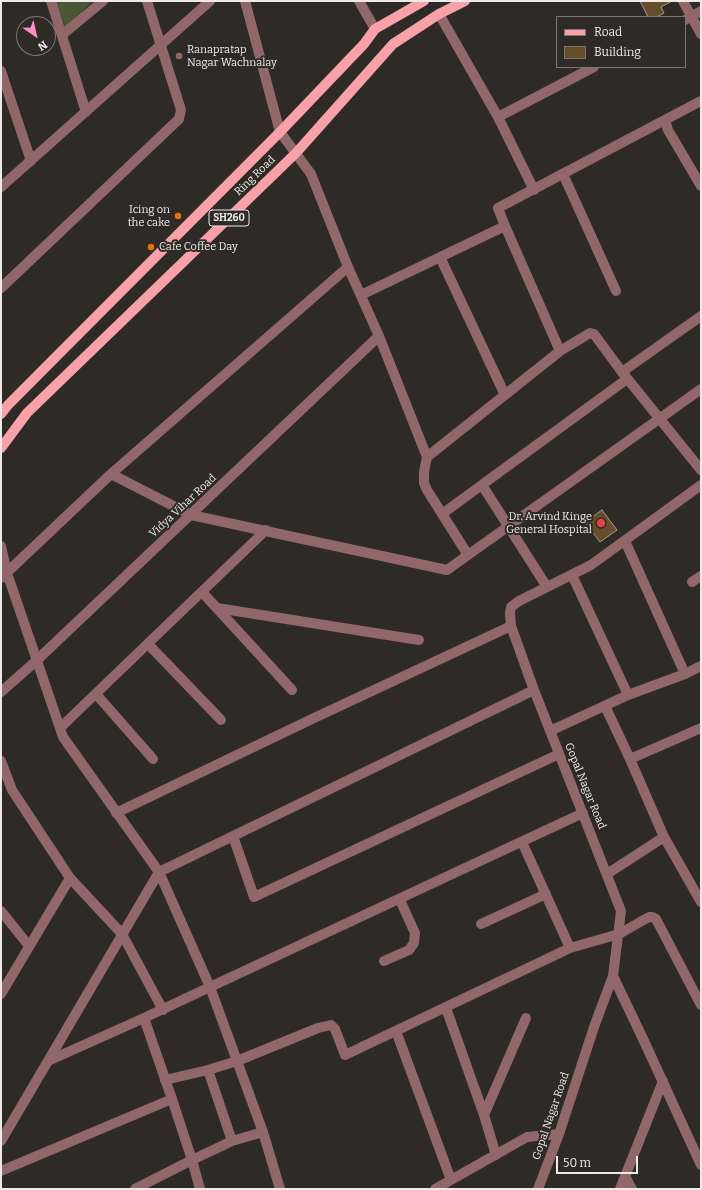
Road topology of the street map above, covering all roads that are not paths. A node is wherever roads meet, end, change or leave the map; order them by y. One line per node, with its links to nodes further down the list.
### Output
1 (51, 1): 15 (street)
2 (103, 1): 15 (street)
3 (147, 1): 16 (street)
4 (210, 1): 16 (street)
5 (245, 1): 23 (street)
6 (359, 1): 13 (street)
7 (424, 1): 13 (main road, Ring Road / SH260)
8 (465, 1): 11 (main road, Ring Road / SH260)
9 (683, 1): 12 (street)
10 (701, 11): 12 (street)
11 (439, 14): 21 (street); 24 (main road, Ring Road / SH260)
12 (688, 18): 14 (street)
13 (375, 30): 23 (main road, Ring Road / SH260)
14 (701, 34)
15 (62, 35): 20 (street)
16 (160, 46): 20 (street); 33 (street)
17 (592, 68): 21 (street)
18 (1, 71): 25 (street)
19 (701, 101): 22 (street)
20 (86, 112): 25 (street)
21 (498, 117): 29 (street)
22 (665, 120): 26 (street); 27 (street)
23 (280, 132): 24 (street); 42 (main road, Ring Road / SH260)
24 (296, 153): 32 (street); 44 (main road, Ring Road / SH260)
25 (31, 161): 28 (street)
26 (563, 174): 29 (street); 34 (street)
27 (701, 186)
28 (1, 187)
29 (534, 190): 30 (street)
30 (505, 226): 31 (street); 38 (street)
31 (440, 257): 35 (street); 41 (street)
32 (348, 267): 35 (street); 47 (street)
33 (1, 288)
34 (616, 291)
35 (361, 295): 37 (street)
36 (701, 316): 39 (street)
37 (379, 336): 45 (street); 51 (street, Vidya Vihar Road)
38 (560, 351): 39 (street); 41 (street)
39 (624, 376): 43 (street); 48 (street)
40 (701, 389): 43 (street)
41 (505, 395): 45 (street)
42 (1, 414)
43 (659, 419): 46 (street); 52 (street)
44 (1, 448)
45 (427, 457): 50 (street)
46 (701, 470)
47 (111, 474): 51 (street); 58 (street)
48 (482, 484): 50 (street); 52 (street)
49 (701, 485): 54 (street, Gopal Nagar Road)
50 (442, 514): 56 (street)
51 (191, 515): 53 (street); 67 (street, Vidya Vihar Road)
52 (509, 526): 56 (street); 61 (street)
53 (266, 530): 56 (street); 62 (street)
54 (625, 541): 57 (street, Gopal Nagar Road); 69 (street)
55 (1, 546): 58 (street)
56 (468, 555)
57 (572, 574): 61 (street, Gopal Nagar Road); 74 (street)
58 (4, 575): 67 (street)
59 (701, 576): 60 (street)
60 (692, 582)
61 (547, 587): 64 (street, Gopal Nagar Road)
62 (202, 592): 63 (street); 66 (street)
63 (217, 608): 65 (street); 70 (street)
64 (511, 626): 71 (street, Gopal Nagar Road); 84 (street)
65 (419, 640)
66 (148, 644): 73 (street); 76 (street)
67 (36, 661): 72 (street, Vidya Vihar Road); 77 (street)
68 (701, 666): 69 (street)
69 (685, 674): 74 (street)
70 (292, 690)
71 (534, 690): 79 (street, Gopal Nagar Road); 86 (street)
72 (1, 692)
73 (96, 694): 77 (street); 81 (street)
74 (628, 695): 75 (street)
75 (605, 706): 79 (street); 82 (street)
76 (220, 720)
77 (60, 728): 84 (street)
78 (701, 728): 82 (street)
79 (550, 731): 80 (street, Gopal Nagar Road)
80 (559, 754): 85 (street, Gopal Nagar Road); 86 (street)
81 (153, 759)
82 (630, 759): 87 (street)
83 (1, 762): 91 (street)
84 (116, 813): 89 (street)
85 (583, 813): 88 (street); 90 (street, Gopal Nagar Road)
86 (233, 836): 89 (street)
87 (664, 837): 90 (street); 94 (street)
88 (522, 842): 92 (street); 93 (street)
89 (159, 872): 97 (street); 103 (street)
90 (607, 874): 98 (street, Gopal Nagar Road)
91 (70, 878): 97 (street); 99 (street)
92 (546, 894): 96 (street); 100 (street)
93 (400, 900): 101 (street); 103 (street)
94 (701, 902)
95 (1, 911): 99 (street)
96 (481, 924)
97 (122, 934): 107 (street); 111 (street)
98 (619, 934): 100 (street); 102 (street, Gopal Nagar Road); 105 (street)
99 (29, 946): 104 (street)
100 (570, 948): 106 (street)
101 (384, 961)
102 (613, 976): 115 (street); 119 (street, Gopal Nagar Road)
103 (210, 987): 107 (street); 112 (street)
104 (1, 994)
105 (701, 1005)
106 (446, 1008): 110 (street); 117 (street)
107 (162, 1010): 108 (street)
108 (144, 1018): 111 (street); 114 (street)
109 (526, 1018): 117 (street)
110 (396, 1031): 112 (street); 127 (street)
111 (48, 1061): 120 (street)
112 (238, 1061): 113 (street); 118 (street)
113 (208, 1070): 114 (street); 121 (street)
114 (166, 1080): 116 (street)
115 (663, 1082): 124 (street); 126 (street)
116 (172, 1099): 123 (street); 125 (street)
117 (484, 1115): 122 (street)
118 (263, 1132): 121 (street); 130 (street)
119 (559, 1134): 122 (street); 132 (street, Gopal Nagar Road)
120 (1, 1141)
121 (232, 1141): 123 (street)
122 (496, 1155): 127 (street)
123 (192, 1160): 128 (street); 129 (street)
124 (701, 1165)
125 (1, 1171)
126 (625, 1176): 133 (street); 134 (street)
127 (451, 1180): 131 (street)
128 (134, 1189)
129 (200, 1189)
130 (280, 1189)
131 (435, 1189)
132 (538, 1189)
133 (620, 1189)
134 (632, 1189)

